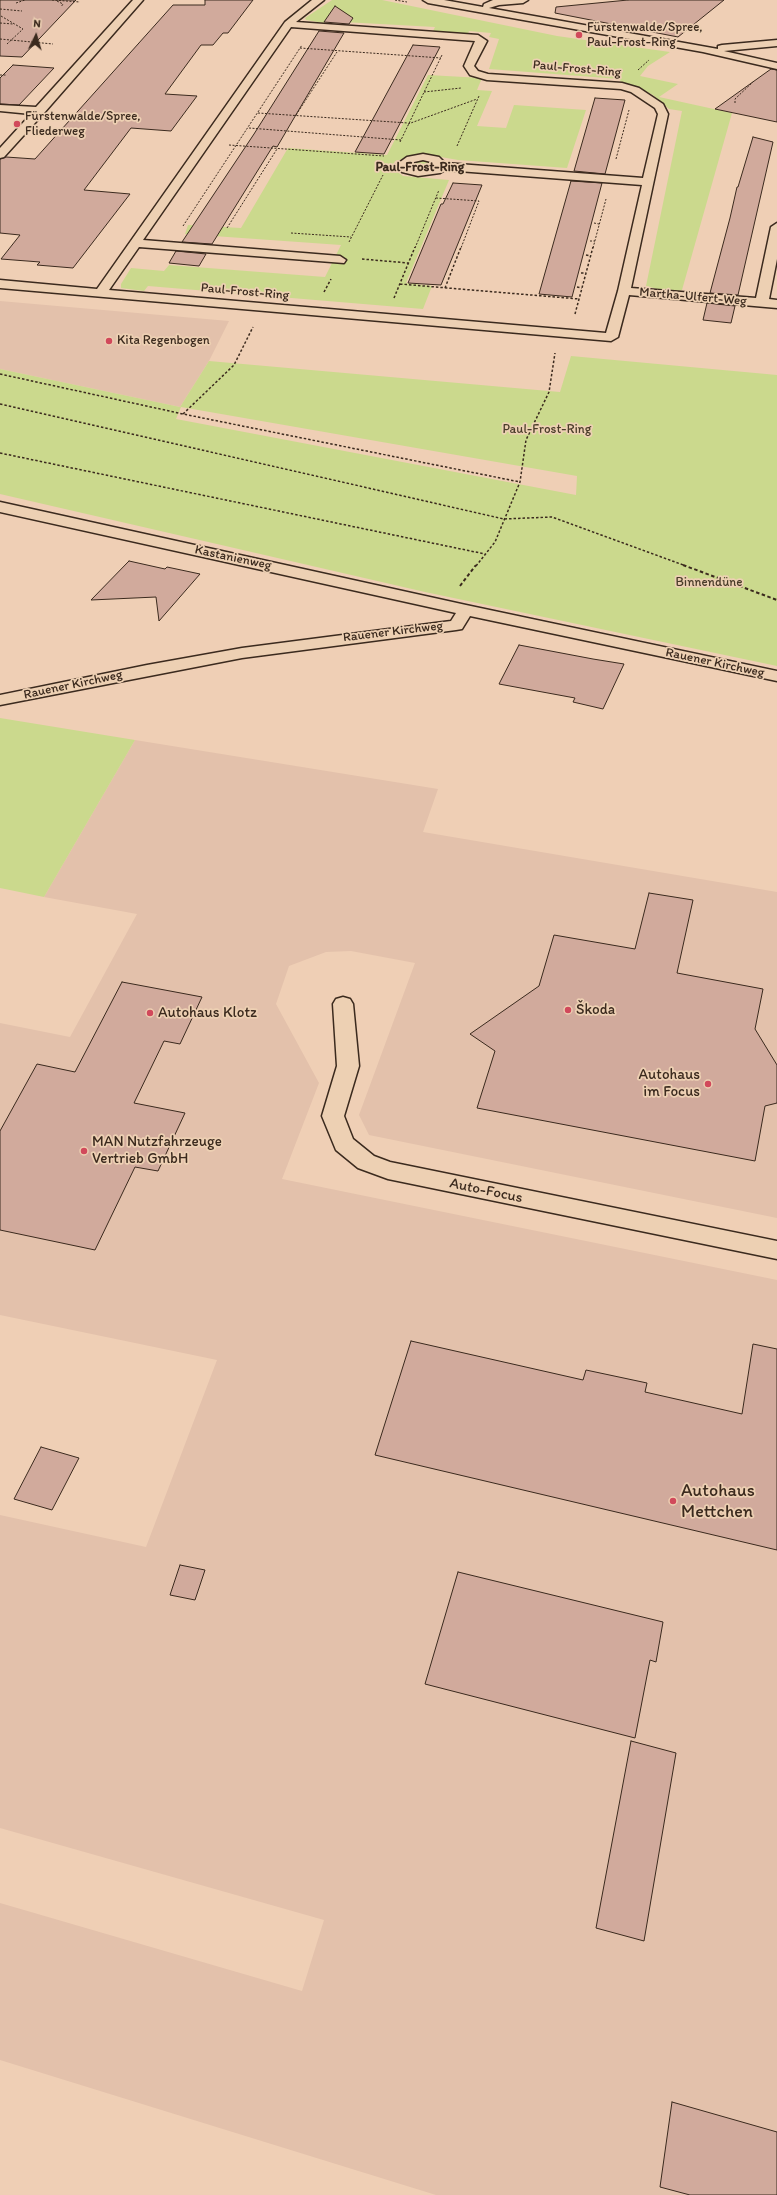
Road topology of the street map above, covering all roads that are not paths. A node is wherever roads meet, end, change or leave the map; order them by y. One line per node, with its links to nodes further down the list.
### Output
1 (138, 0): 12 (street)
2 (319, 0): 7 (street)
3 (428, 0): 6 (street)
4 (524, 0): 5 (street)
5 (497, 1): 6 (street)
6 (480, 10): 9 (street)
7 (288, 24): 15 (street, Paul-Frost-Ring); 17 (street)
8 (777, 43): 9 (street)
9 (703, 48): 10 (street)
10 (777, 66)
11 (0, 108): 12 (street)
12 (40, 111): 13 (street)
13 (0, 155)
14 (406, 160): 15 (street)
15 (648, 182): 20 (street, Paul-Frost-Ring)
16 (777, 227): 22 (street, Martha-Ulfert-Weg)
17 (136, 243): 18 (street); 21 (street)
18 (341, 259)
19 (0, 284): 21 (street, Paul-Frost-Ring)
20 (624, 291): 21 (street, Paul-Frost-Ring); 22 (street, Martha-Ulfert-Weg)
21 (101, 292)
22 (762, 303): 23 (street, Martha-Ulfert-Weg)
23 (777, 304)
24 (0, 507): 25 (street, Kastanienweg)
25 (466, 610): 26 (street, Rauener Kirchweg); 27 (street, Rauener Kirchweg)
26 (777, 676)
27 (0, 700)
28 (343, 1004): 29 (street, Auto-Focus)
29 (777, 1250)

